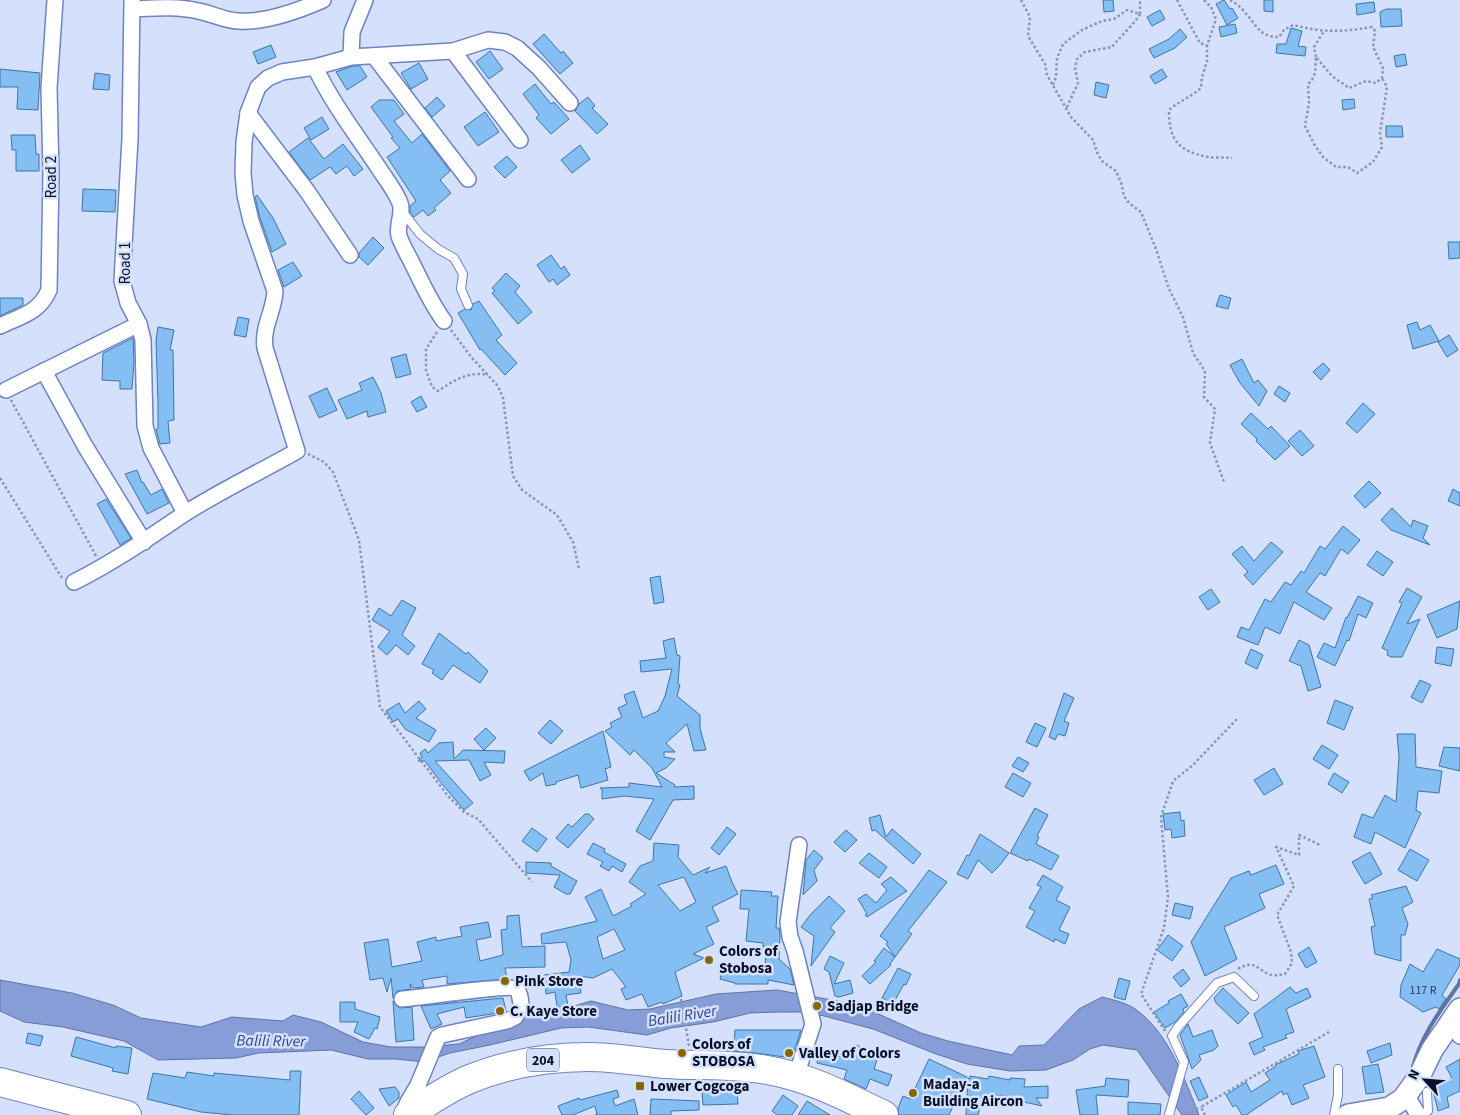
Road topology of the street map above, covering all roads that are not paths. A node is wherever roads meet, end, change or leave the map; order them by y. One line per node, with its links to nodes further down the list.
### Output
1 (55, 0): 18 (street, Road 2)
2 (323, 0): 4 (street)
3 (365, 0): 7 (street)
4 (132, 4): 17 (street, Road 1)
5 (453, 51): 6 (street); 9 (street); 11 (street)
6 (374, 56): 7 (street); 12 (street)
7 (351, 57): 8 (street)
8 (315, 67): 10 (street); 13 (street)
9 (570, 102)
10 (248, 112): 14 (street); 21 (street)
11 (520, 140)
12 (468, 179)
13 (402, 211): 15 (lane); 16 (street)
14 (350, 255)
15 (468, 305)
16 (444, 321)
17 (140, 324): 19 (street); 21 (street, Road 1)
18 (0, 326)
19 (44, 371): 20 (street); 22 (street)
20 (6, 390)
21 (185, 514): 22 (street)
22 (144, 542): 23 (street)
23 (74, 582)
24 (799, 845): 29 (street)
25 (1254, 996): 32 (lane)
26 (402, 999): 34 (street)
27 (1457, 1022): 31 (street)
28 (1338, 1069): 36 (lane)
29 (796, 1076): 34 (highway, 204); 35 (highway, 204)
30 (0, 1082): 33 (highway)
31 (1400, 1105): 37 (street); 38 (street)
32 (1170, 1111)
33 (127, 1115)
34 (408, 1115)
35 (884, 1115)
36 (1334, 1115)
37 (1348, 1115)
38 (1419, 1115)

